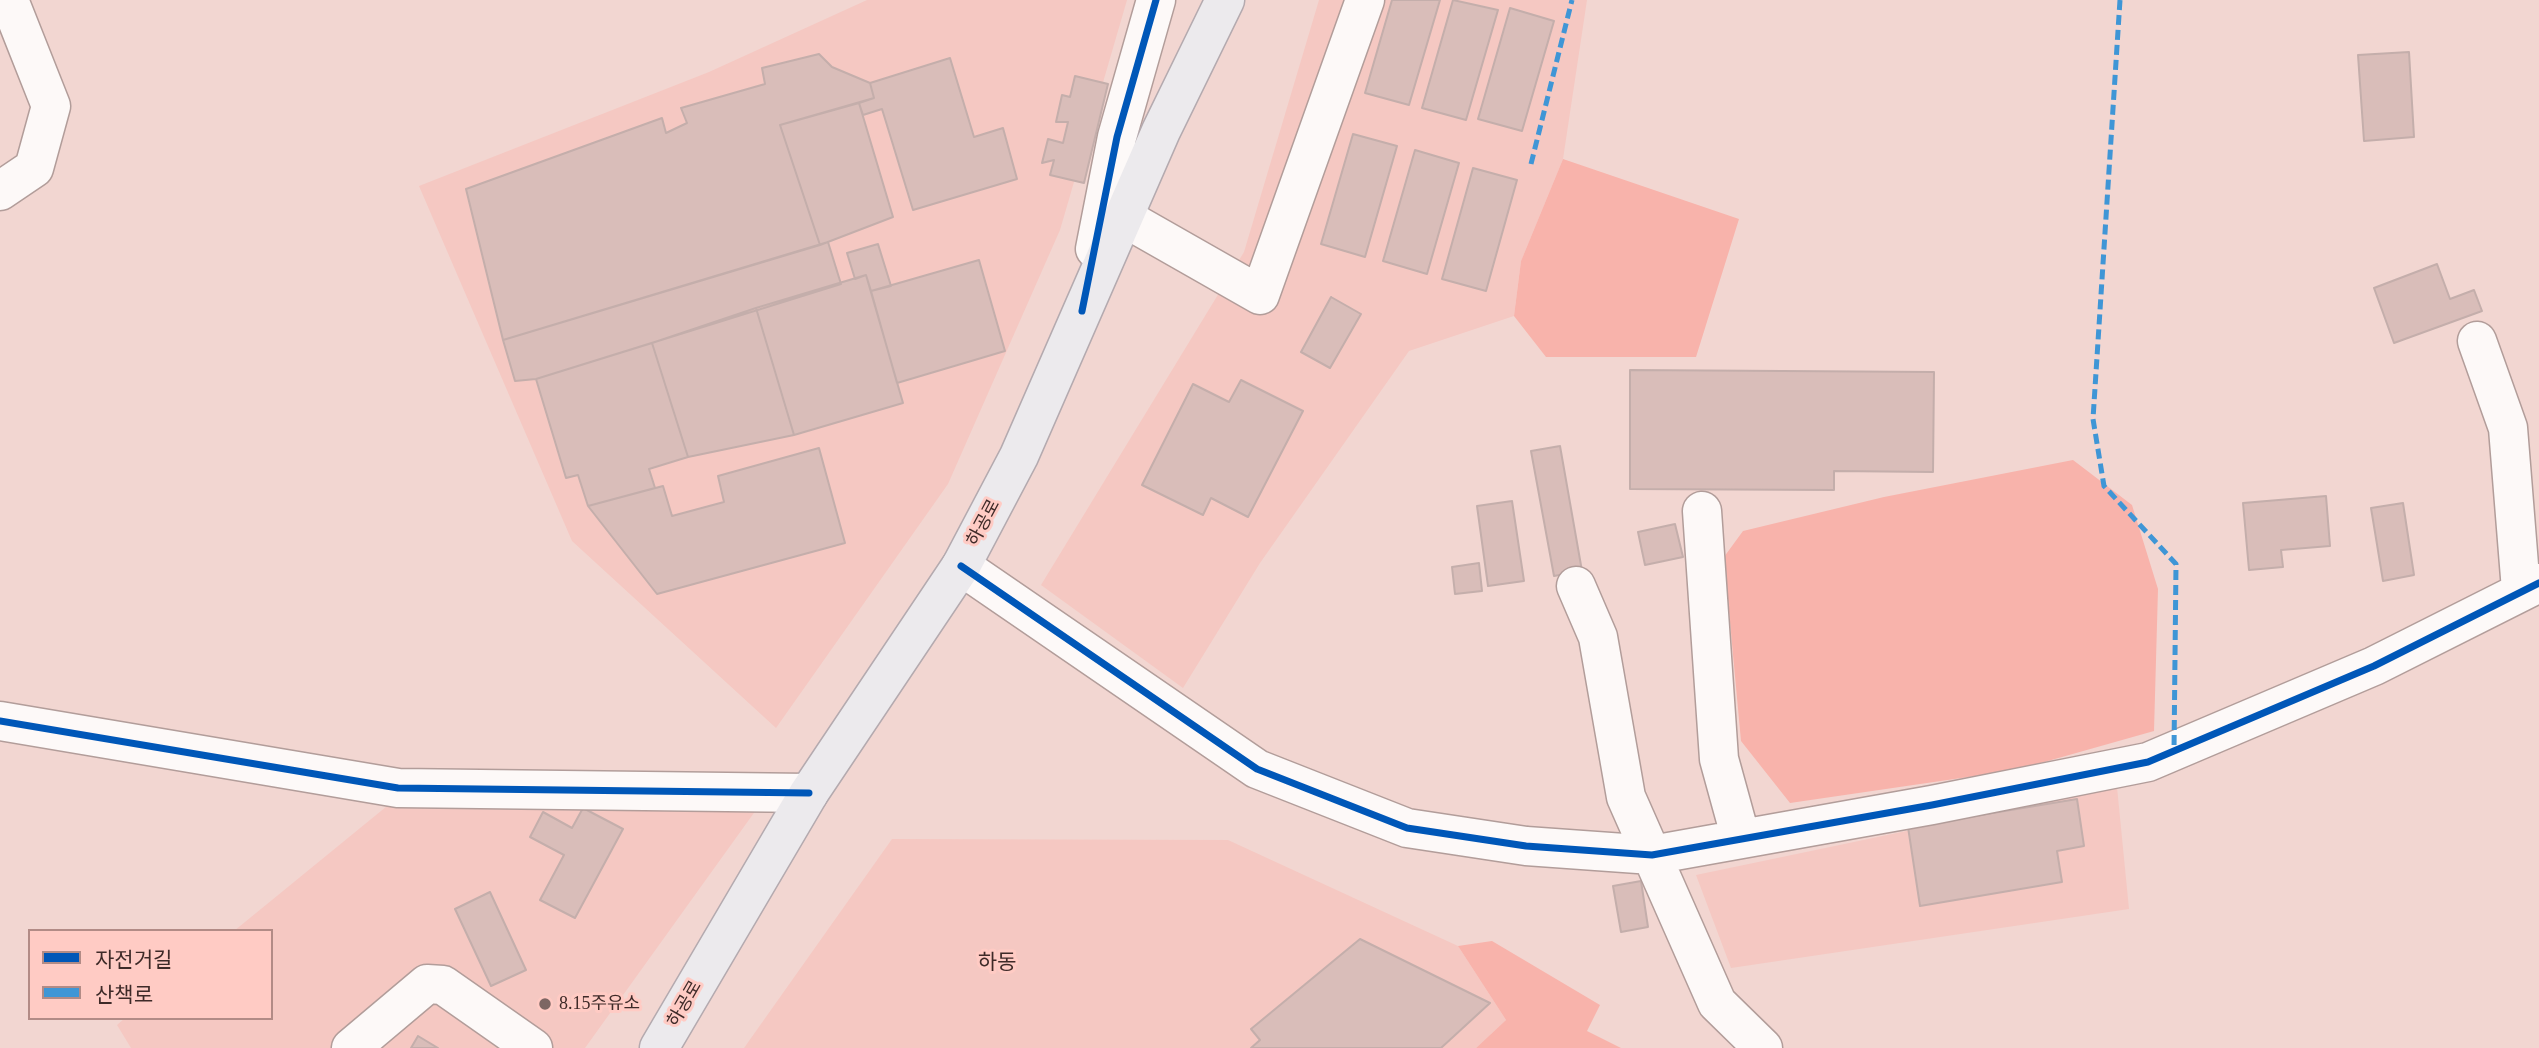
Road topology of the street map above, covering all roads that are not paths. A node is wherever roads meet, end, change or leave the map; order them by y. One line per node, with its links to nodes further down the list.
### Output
1 (9, 0): 5 (street)
2 (1156, 0): 7 (street)
3 (1225, 0): 6 (main road, 하공로)
4 (1365, 0): 6 (street)
5 (0, 191)
6 (1123, 217): 7 (main road, 하공로)
7 (1082, 311): 10 (main road, 하공로)
8 (2477, 341): 12 (street)
9 (1702, 511): 15 (street)
10 (961, 566): 14 (main road, 하공로); 16 (street)
11 (1576, 586): 16 (street)
12 (2530, 587): 15 (street)
13 (0, 721): 14 (street)
14 (808, 793): 19 (main road, 하공로)
15 (1741, 839): 16 (street)
16 (1652, 855): 20 (street)
17 (351, 1048): 18 (street)
18 (533, 1048)
19 (659, 1048)
20 (1763, 1048)

